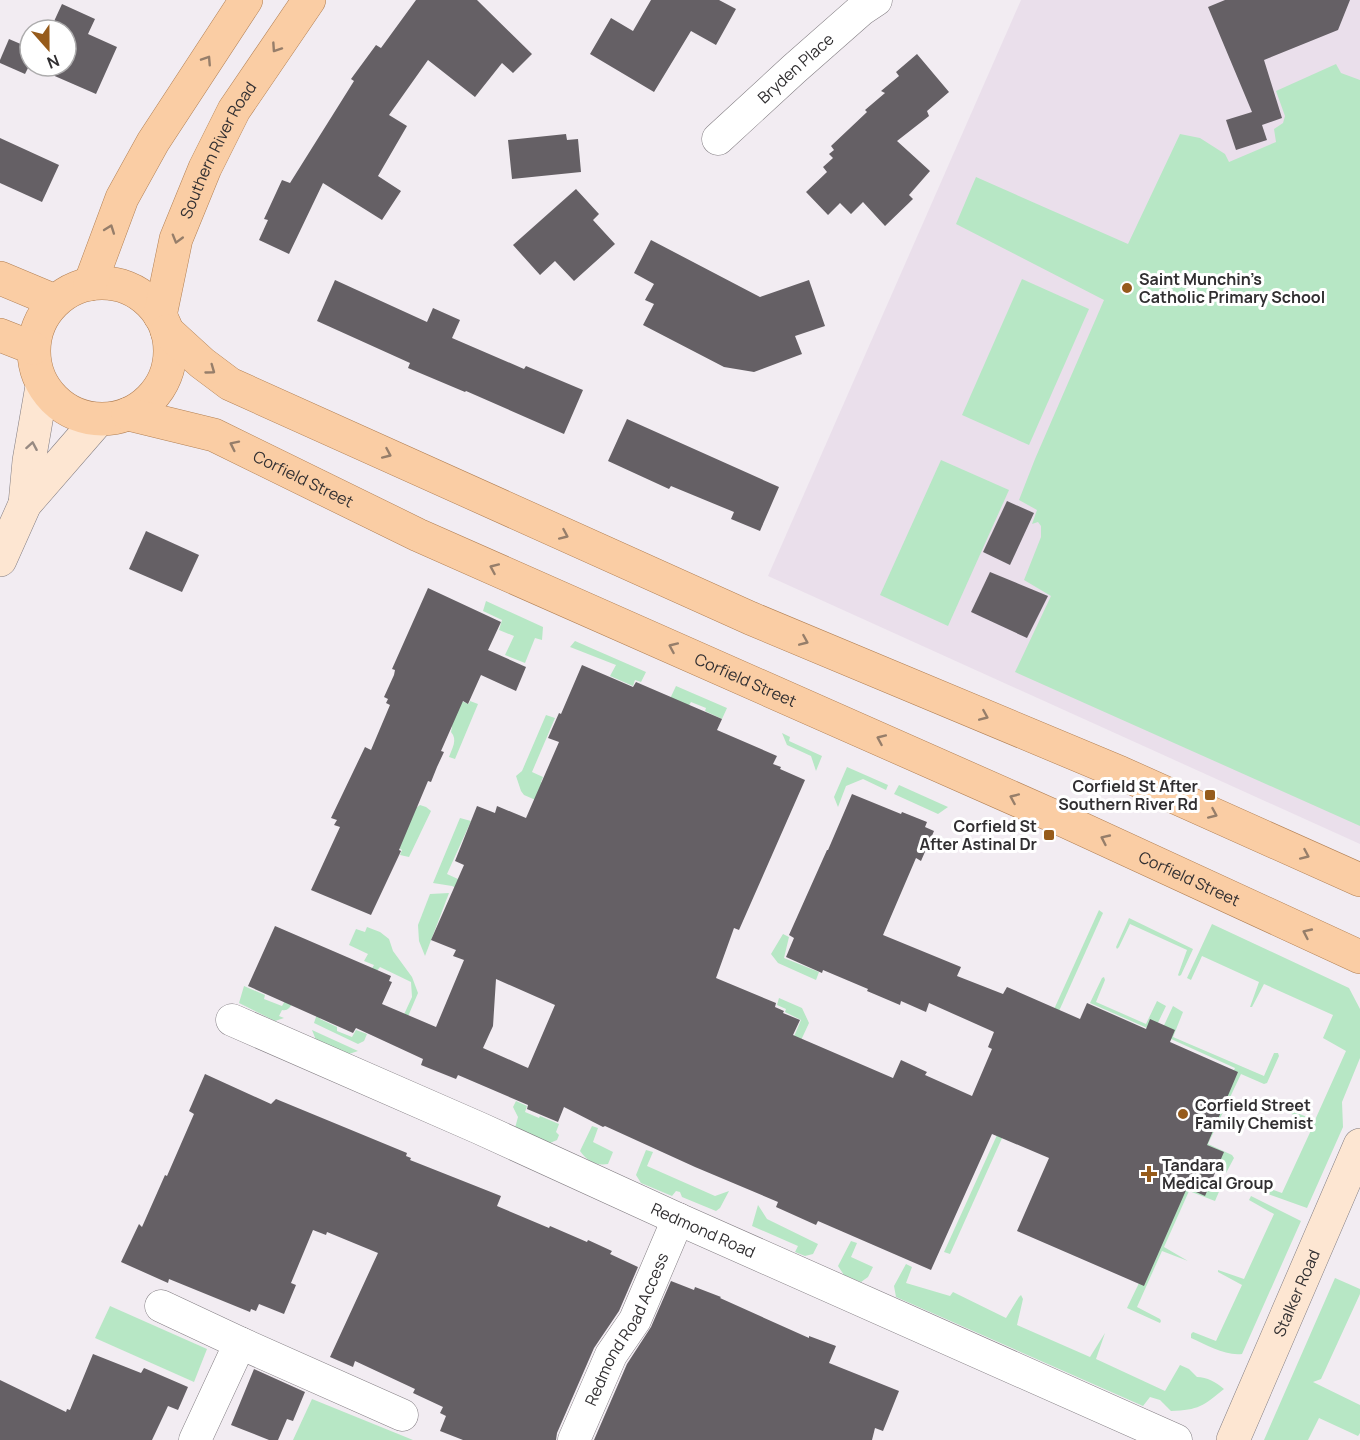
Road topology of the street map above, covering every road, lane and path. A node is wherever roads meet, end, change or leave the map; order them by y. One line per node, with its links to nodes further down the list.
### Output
1 (246, 0): 6 (main road, one-way to 1)
2 (309, 0): 8 (main road, Southern River Road, one-way to 8)
3 (876, 0): 4 (street, Bryden Place)
4 (718, 139)
5 (0, 278): 7 (main road)
6 (90, 284): 7 (main road); 8 (main road)
7 (55, 301): 10 (main road)
8 (164, 324): 12 (main road); 15 (main road, one-way to 15)
9 (0, 335): 10 (main road)
10 (33, 348): 11 (main road)
11 (42, 387): 12 (main road); 13 (main road, one-way to 11)
12 (113, 417): 13 (main road); 16 (main road, Corfield Street, one-way to 12)
13 (25, 504): 14 (main road)
14 (0, 560)
15 (1360, 880)
16 (1360, 957)
17 (232, 1020): 19 (street, Redmond Road)
18 (1360, 1144): 26 (main road, Stalker Road)
19 (678, 1219): 24 (street, Redmond Road Access); 25 (street, Redmond Road)
20 (161, 1306): 21 (street)
21 (240, 1343): 22 (street); 23 (street)
22 (402, 1415)
23 (195, 1440)
24 (574, 1440)
25 (1176, 1440)
26 (1233, 1440)

